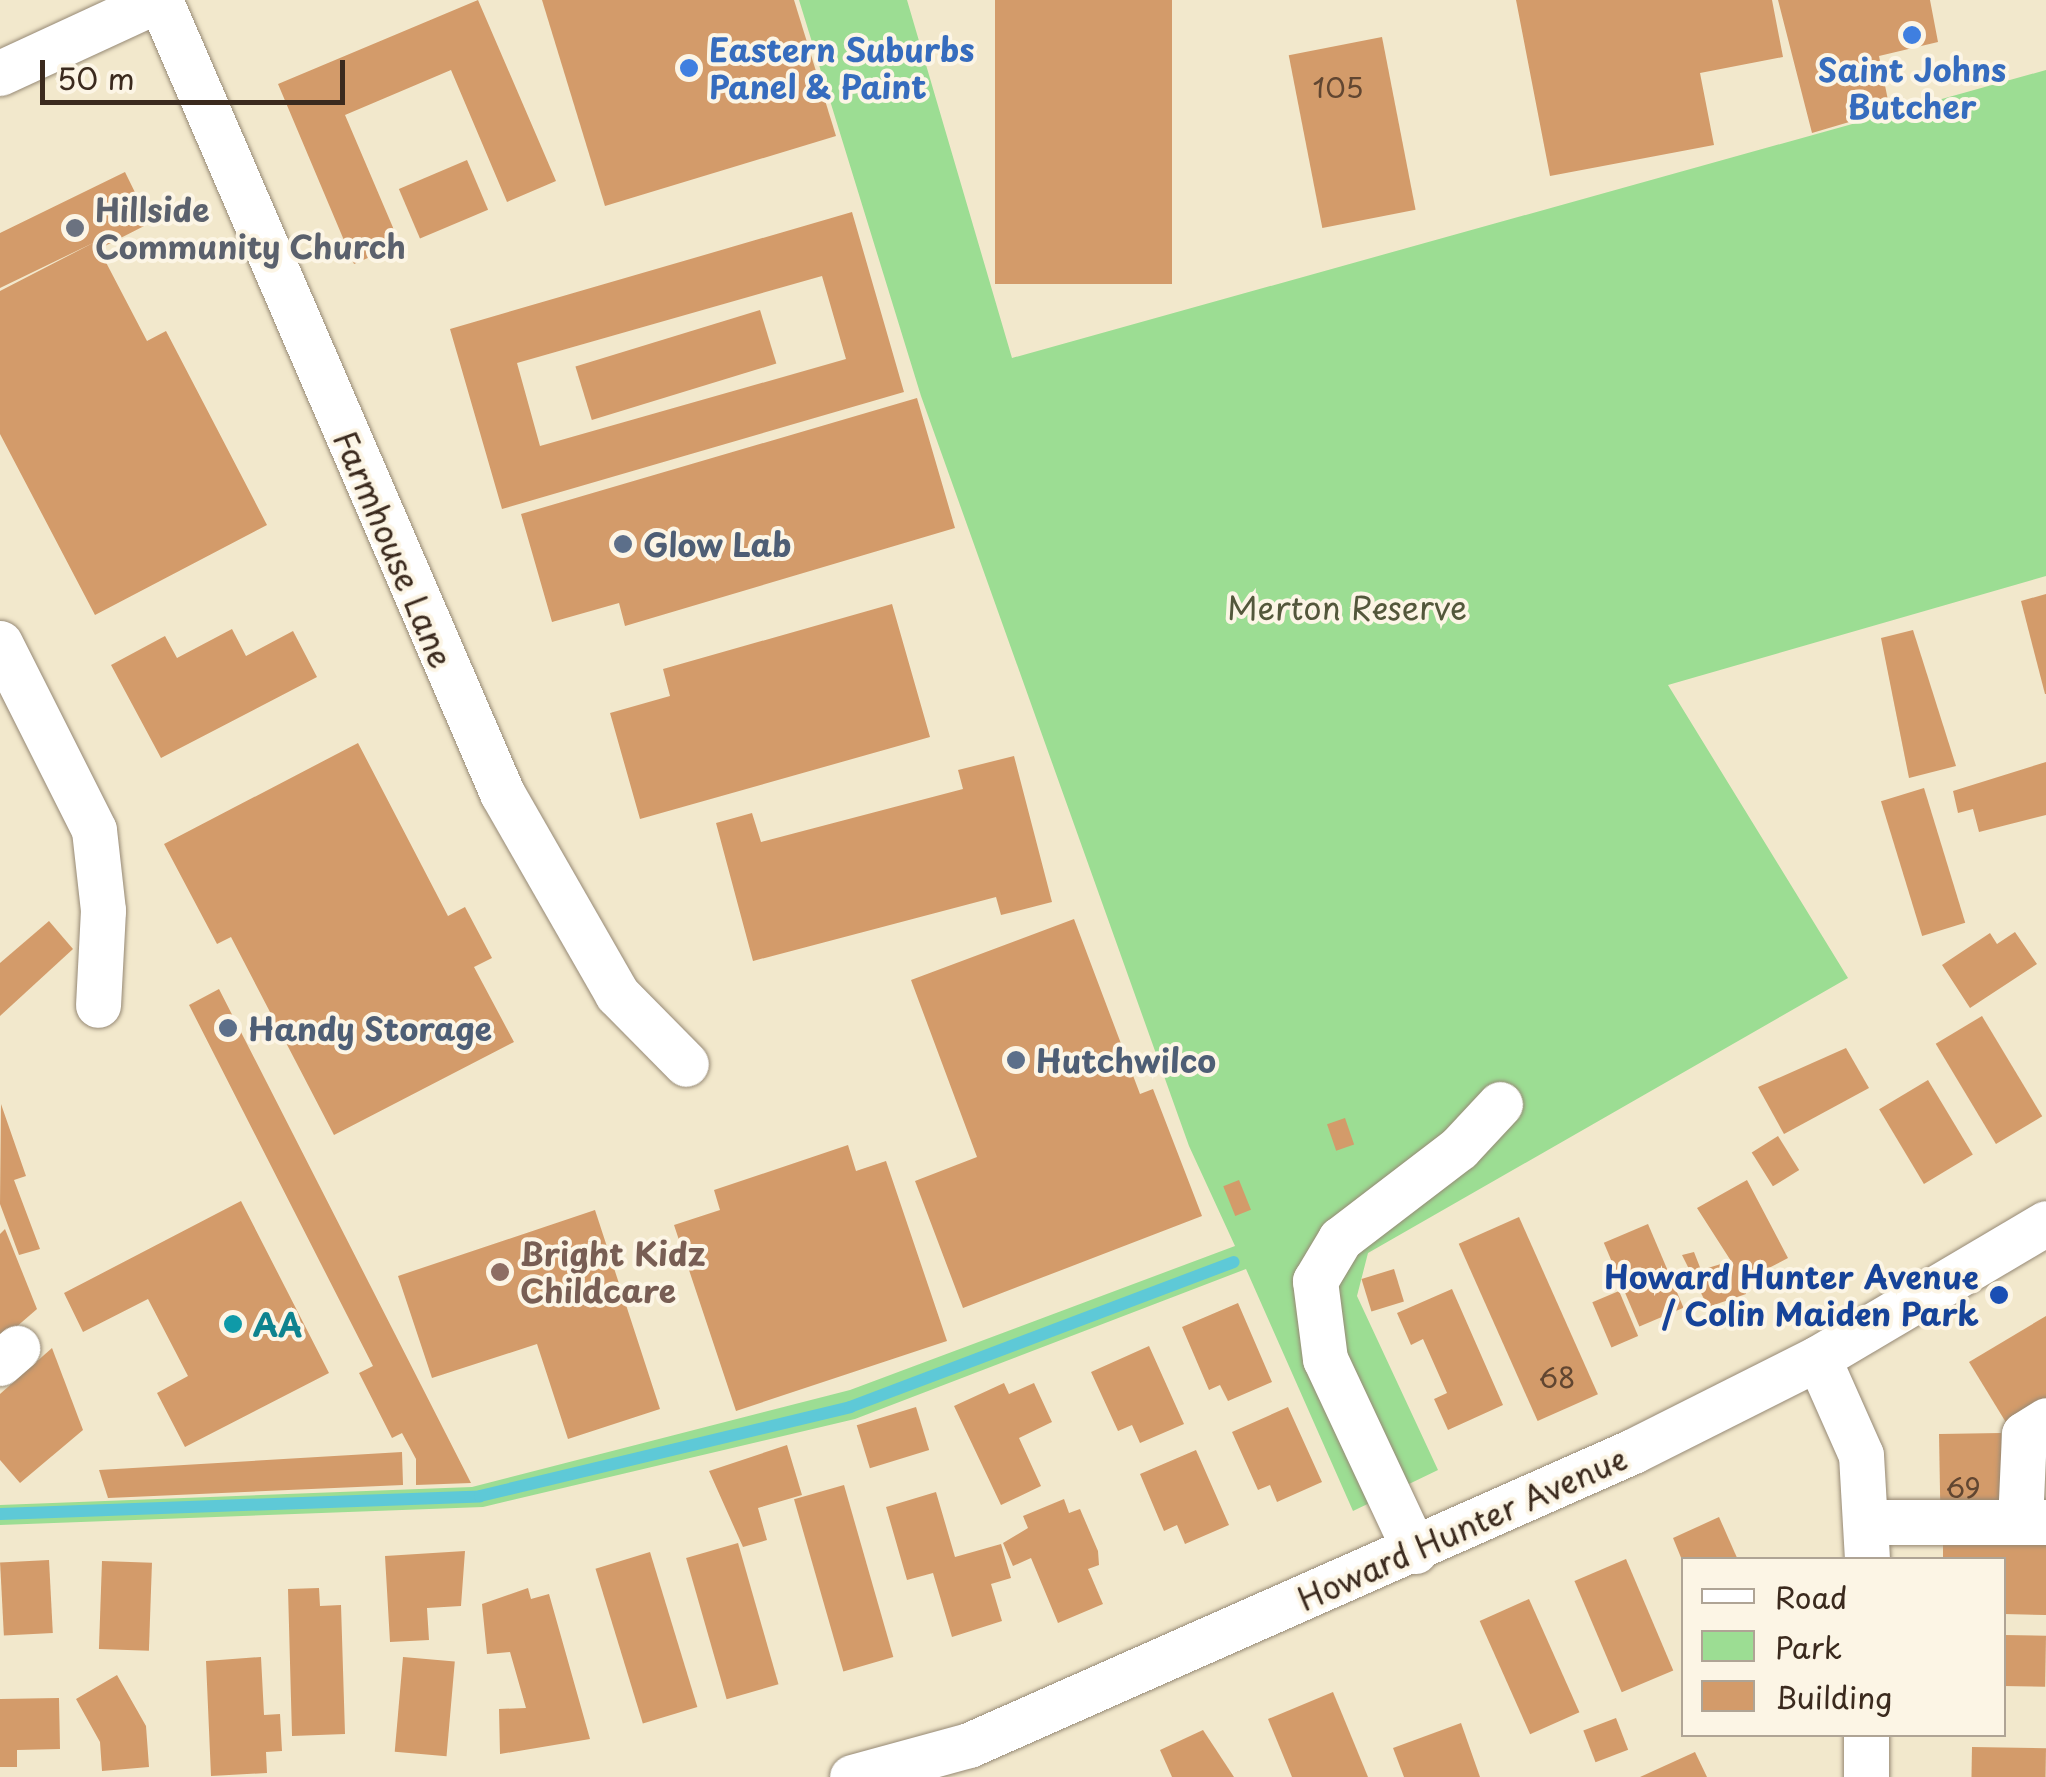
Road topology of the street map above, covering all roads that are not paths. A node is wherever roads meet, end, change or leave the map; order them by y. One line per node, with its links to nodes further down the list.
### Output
1 (159, 0): 2 (street); 5 (street, Farmhouse Lane)
2 (0, 73)
3 (0, 643): 4 (street)
4 (98, 1004)
5 (686, 1064)
6 (1500, 1104): 12 (street)
7 (2046, 1223): 8 (street, Howard Hunter Avenue)
8 (1818, 1358): 11 (street); 12 (street, Howard Hunter Avenue)
9 (2046, 1420): 10 (street)
10 (2033, 1522): 11 (street)
11 (1867, 1541)
12 (1416, 1551): 14 (street, Howard Hunter Avenue)
13 (1866, 1737): 16 (street)
14 (970, 1761): 15 (street, Howard Hunter Avenue)
15 (852, 1777)
16 (1866, 1777)

